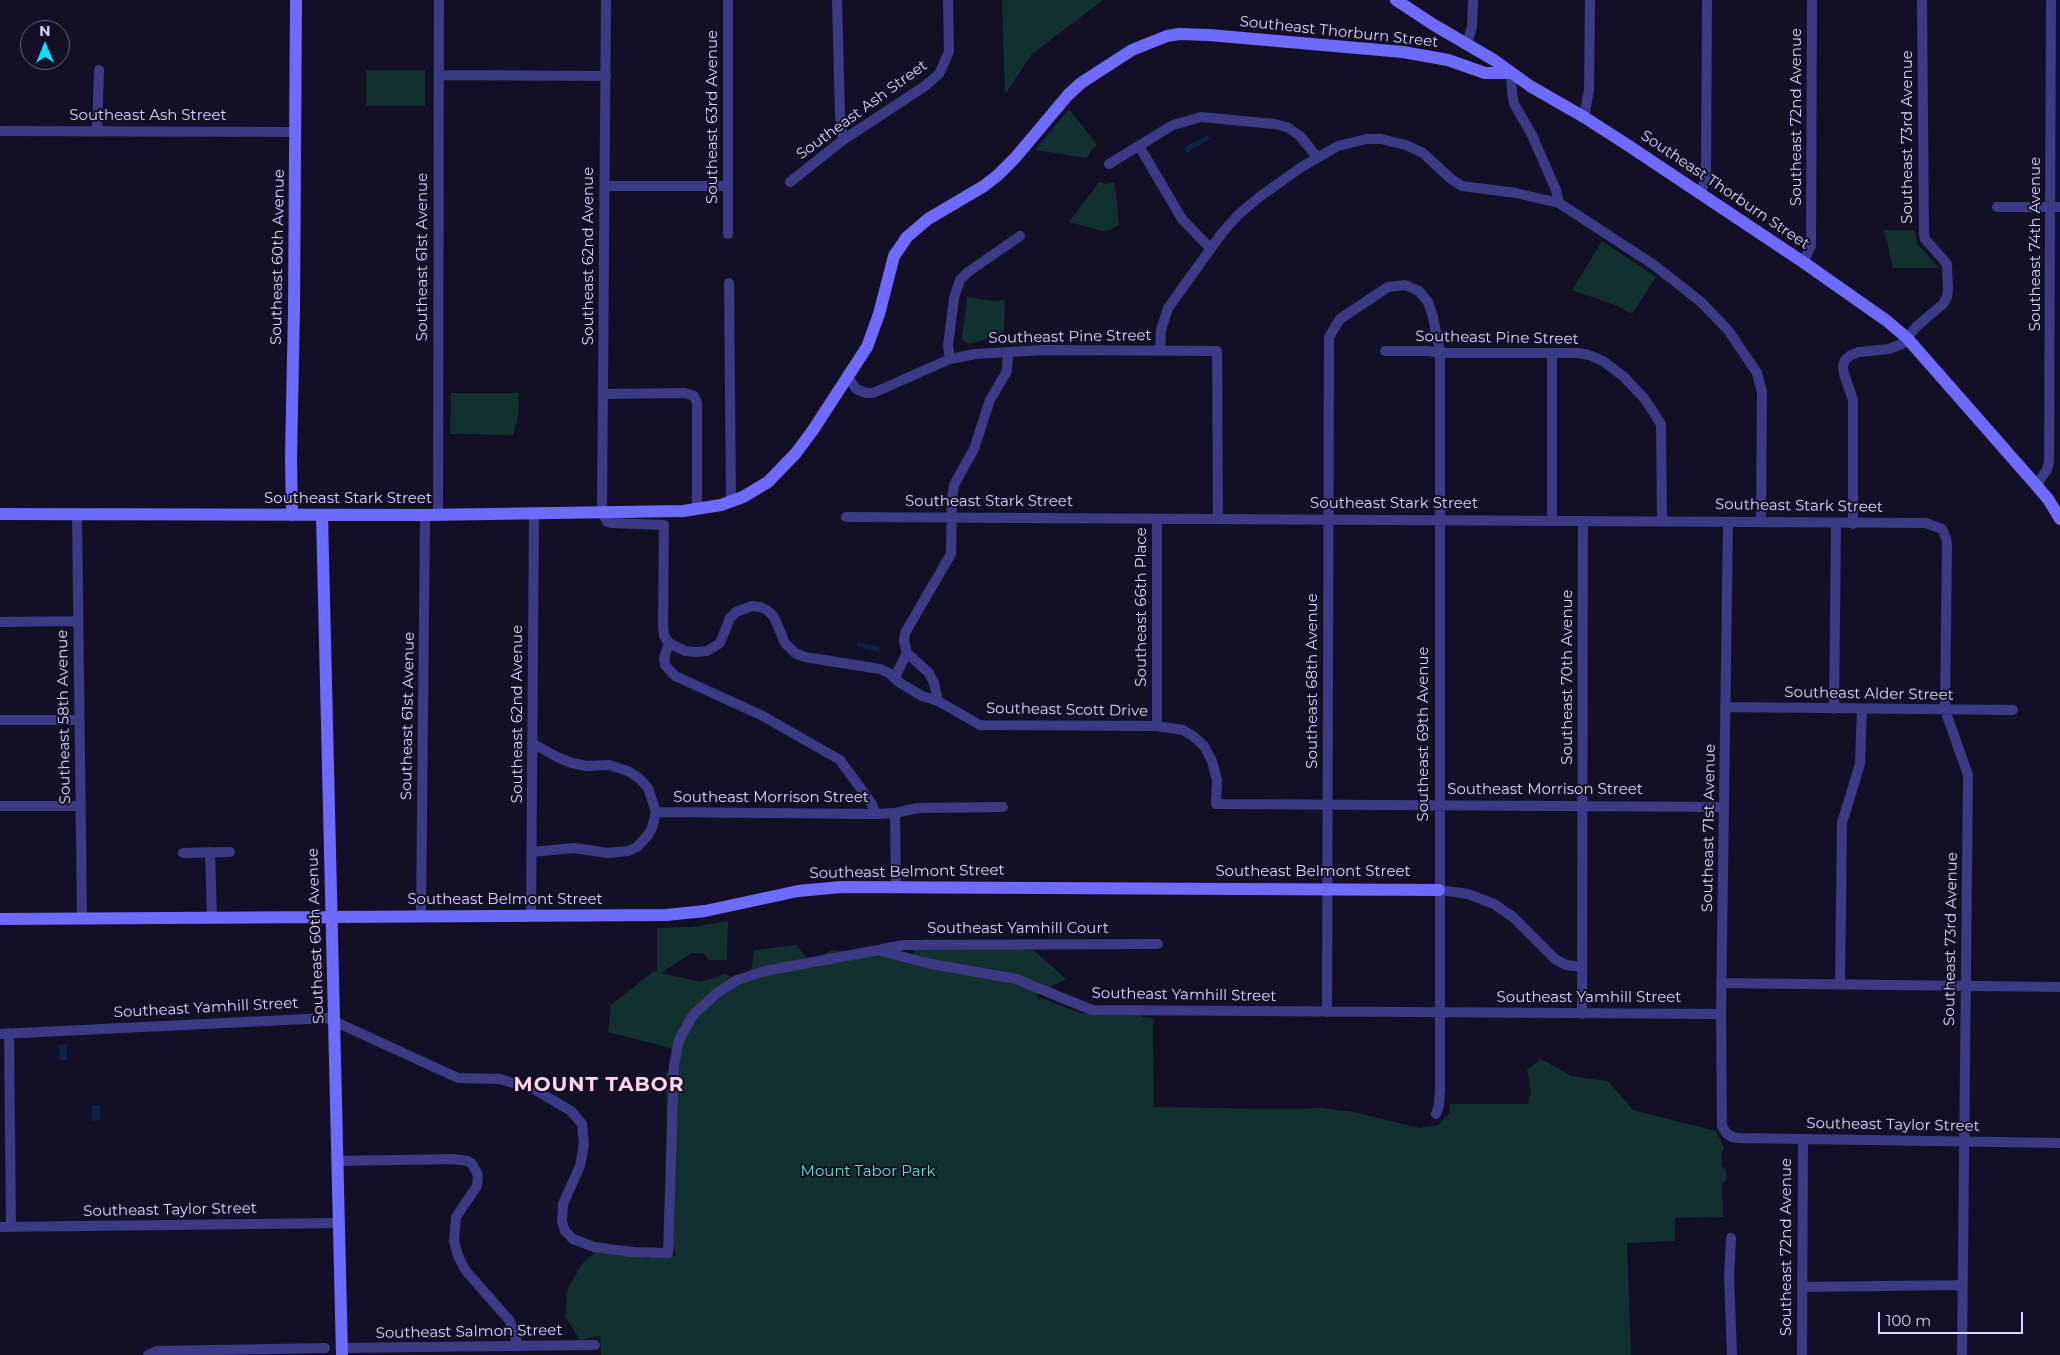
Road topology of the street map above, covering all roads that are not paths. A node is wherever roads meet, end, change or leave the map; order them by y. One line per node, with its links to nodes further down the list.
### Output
1 (296, 0): 22 (street, Southeast 60th Avenue)
2 (439, 0): 17 (street, Southeast 61st Avenue)
3 (606, 0): 18 (street, Southeast 62nd Avenue)
4 (728, 0): 29 (street, Southeast 63rd Avenue)
5 (837, 0): 23 (street)
6 (948, 0): 23 (street, Southeast Ash Street)
7 (1396, 0): 14 (street)
8 (1472, 0): 14 (street)
9 (1590, 0): 19 (street)
10 (1707, 0): 30 (street)
11 (1812, 0): 37 (street, Southeast 72nd Avenue)
12 (1922, 0): 39 (street, Southeast 73rd Avenue)
13 (2051, 0): 33 (street, Southeast 74th Avenue)
14 (1467, 44): 16 (street)
15 (99, 70): 20 (street)
16 (1511, 73): 19 (street, Southeast Thorburn Street); 31 (street); 47 (street, Southeast Thorburn Street)
17 (439, 75): 18 (street); 61 (street, Southeast 61st Avenue)
18 (606, 76): 28 (street, Southeast 62nd Avenue)
19 (1584, 116): 30 (street, Southeast Thorburn Street)
20 (97, 130): 21 (street, Southeast Ash Street); 22 (street, Southeast Ash Street)
21 (0, 131)
22 (296, 132): 58 (street, Southeast 60th Avenue)
23 (843, 140): 27 (street, Southeast Ash Street)
24 (1139, 146): 25 (street); 26 (street); 36 (street)
25 (1317, 157): 31 (street); 36 (street)
26 (1109, 164)
27 (790, 182)
28 (605, 186): 29 (street); 48 (street, Southeast 62nd Avenue)
29 (728, 186): 34 (street, Southeast 63rd Avenue)
30 (1701, 193): 37 (street, Southeast Thorburn Street)
31 (1559, 203): 73 (street)
32 (1997, 207): 33 (street)
33 (2056, 207): 40 (street, Southeast 74th Avenue)
34 (728, 234)
35 (1020, 236): 46 (street)
36 (1210, 248): 42 (street)
37 (1803, 262): 39 (street, Southeast Thorburn Street)
38 (729, 284): 51 (street)
39 (1907, 338): 49 (street, Southeast Thorburn Street); 75 (street)
40 (2055, 344): 49 (street, Southeast 74th Avenue)
41 (1385, 350): 44 (street, Southeast Pine Street)
42 (1160, 351): 43 (street, Southeast Pine Street); 65 (street, Southeast Pine Street)
43 (1008, 352): 46 (street, Southeast Pine Street); 63 (street)
44 (1440, 353): 45 (street, Southeast Pine Street); 66 (street, Southeast 68th Avenue); 68 (street, Southeast 69th Avenue)
45 (1552, 353): 69 (street); 71 (street, Southeast Pine Street)
46 (950, 359): 47 (street, Southeast Pine Street)
47 (848, 377): 51 (street, Southeast Thorburn Street)
48 (603, 394): 52 (street); 54 (street, Southeast 62nd Avenue)
49 (2036, 485): 50 (street, Southeast Thorburn Street)
50 (2048, 499): 53 (street); 67 (street)
51 (731, 502): 52 (street, Southeast Thorburn Street)
52 (697, 509): 54 (street, Southeast Stark Street)
53 (2060, 509)
54 (602, 511): 55 (street, Southeast Stark Street); 79 (street)
55 (534, 513): 61 (street, Southeast Stark Street); 91 (street, Southeast 62nd Avenue)
56 (0, 514): 57 (street, Southeast Stark Street)
57 (77, 515): 58 (street, Southeast Stark Street); 77 (street, Southeast 58th Avenue)
58 (292, 515): 59 (street, Southeast Stark Street)
59 (322, 515): 60 (street, Southeast Stark Street); 114 (street, Southeast 60th Avenue)
60 (425, 515): 61 (street, Southeast Stark Street); 111 (street, Southeast 61st Avenue)
61 (438, 515)
62 (846, 517): 63 (street, Southeast Stark Street)
63 (952, 518): 64 (street, Southeast Stark Street); 80 (street)
64 (1157, 519): 65 (street, Southeast Stark Street); 90 (street, Southeast 66th Place)
65 (1218, 519): 66 (street, Southeast Stark Street)
66 (1328, 519): 68 (street, Southeast Stark Street); 94 (street, Southeast 68th Avenue)
67 (2060, 519)
68 (1440, 520): 69 (street, Southeast Stark Street); 93 (street, Southeast 69th Avenue)
69 (1552, 521): 70 (street, Southeast Stark Street)
70 (1583, 521): 71 (street, Southeast Stark Street); 97 (street, Southeast 70th Avenue)
71 (1662, 521): 72 (street, Southeast Stark Street)
72 (1728, 522): 73 (street, Southeast Stark Street); 83 (street, Southeast 71st Avenue)
73 (1761, 522): 74 (street, Southeast Stark Street)
74 (1836, 524): 75 (street, Southeast Stark Street); 84 (street)
75 (1853, 524): 76 (street, Southeast Stark Street)
76 (1942, 529): 86 (street, Southeast 73rd Avenue)
77 (77, 621): 78 (street); 89 (street, Southeast 58th Avenue)
78 (0, 622)
79 (669, 644): 81 (street, Southeast Scott Drive); 102 (street)
80 (907, 653): 81 (street); 82 (street)
81 (895, 677): 82 (street, Southeast Scott Drive)
82 (938, 701): 90 (street, Southeast Scott Drive)
83 (1725, 708): 84 (street, Southeast Alder Street); 99 (street, Southeast 71st Avenue)
84 (1834, 709): 85 (street, Southeast Alder Street)
85 (1862, 709): 86 (street, Southeast Alder Street); 120 (street)
86 (1945, 710): 87 (street, Southeast Alder Street); 121 (street, Southeast 73rd Avenue)
87 (2013, 710)
88 (0, 720): 89 (street)
89 (79, 720): 96 (street, Southeast 58th Avenue)
90 (1157, 726): 92 (street, Southeast Scott Drive)
91 (532, 743): 100 (street); 105 (street, Southeast 62nd Avenue)
92 (1216, 804): 94 (street, Southeast Morrison Street)
93 (1439, 804): 94 (street, Southeast Morrison Street); 97 (street, Southeast Morrison Street); 109 (street, Southeast 69th Avenue)
94 (1328, 805): 108 (street, Southeast 68th Avenue)
95 (0, 806): 96 (street)
96 (80, 806): 112 (street, Southeast 58th Avenue)
97 (1583, 806): 99 (street, Southeast Morrison Street); 118 (street, Southeast 70th Avenue)
98 (1003, 807): 101 (street, Southeast Morrison Street)
99 (1724, 807): 119 (street, Southeast 71st Avenue)
100 (656, 812): 102 (street, Southeast Morrison Street); 105 (street, Southeast Morrison Street)
101 (895, 813): 102 (street, Southeast Morrison Street); 107 (street)
102 (875, 814)
103 (210, 852): 104 (street); 106 (street); 113 (street)
104 (230, 852)
105 (532, 852): 110 (street, Southeast 62nd Avenue)
106 (183, 853)
107 (896, 887): 108 (street, Southeast Belmont Street); 110 (street, Southeast Belmont Street)
108 (1328, 889): 109 (street, Southeast Belmont Street); 123 (street, Southeast 68th Avenue)
109 (1439, 890): 118 (street, Southeast Belmont Street); 124 (street, Southeast 69th Avenue)
110 (531, 916): 111 (street, Southeast Belmont Street)
111 (421, 917): 114 (street, Southeast Belmont Street)
112 (82, 918): 113 (street, Southeast Belmont Street); 115 (street, Southeast Belmont Street)
113 (212, 918): 114 (street, Southeast Belmont Street)
114 (332, 918): 127 (street, Southeast 60th Avenue)
115 (0, 919)
116 (1158, 944): 117 (street, Southeast Yamhill Court)
117 (878, 950): 123 (street, Southeast Yamhill Street); 127 (street, Southeast Yamhill Street)
118 (1582, 967): 125 (street, Southeast 70th Avenue)
119 (1722, 982): 120 (street); 126 (street, Southeast 71st Avenue)
120 (1840, 984): 121 (street)
121 (1966, 986): 122 (street); 132 (street, Southeast 73rd Avenue)
122 (2060, 987)
123 (1327, 1012): 124 (street, Southeast Yamhill Street)
124 (1440, 1012): 125 (street, Southeast Yamhill Street); 129 (street, Southeast 69th Avenue)
125 (1582, 1014): 126 (street, Southeast Yamhill Street)
126 (1721, 1014): 130 (street, Southeast 71st Avenue)
127 (336, 1021): 128 (street, Southeast Yamhill Street); 134 (street, Southeast 60th Avenue)
128 (4, 1034): 137 (street)
129 (1436, 1114)
130 (1726, 1133): 131 (street, Southeast Taylor Street)
131 (1803, 1139): 132 (street, Southeast Taylor Street); 140 (street, Southeast 72nd Avenue)
132 (1964, 1141): 133 (street, Southeast Taylor Street); 139 (street, Southeast 73rd Avenue)
133 (2060, 1143)
134 (339, 1162): 135 (street, Southeast 60th Avenue); 142 (street)
135 (340, 1223): 137 (street, Southeast Taylor Street); 144 (street, Southeast 60th Avenue)
136 (0, 1227): 137 (street, Southeast Taylor Street)
137 (11, 1227)
138 (1731, 1238): 146 (street)
139 (1962, 1285): 140 (street); 148 (street, Southeast 73rd Avenue)
140 (1802, 1287): 147 (street, Southeast 72nd Avenue)
141 (596, 1345): 142 (street, Southeast Salmon Street)
142 (518, 1346): 144 (street, Southeast Salmon Street)
143 (325, 1348): 145 (street)
144 (342, 1352)
145 (148, 1355)
146 (1732, 1355)
147 (1802, 1355)
148 (1962, 1355)

